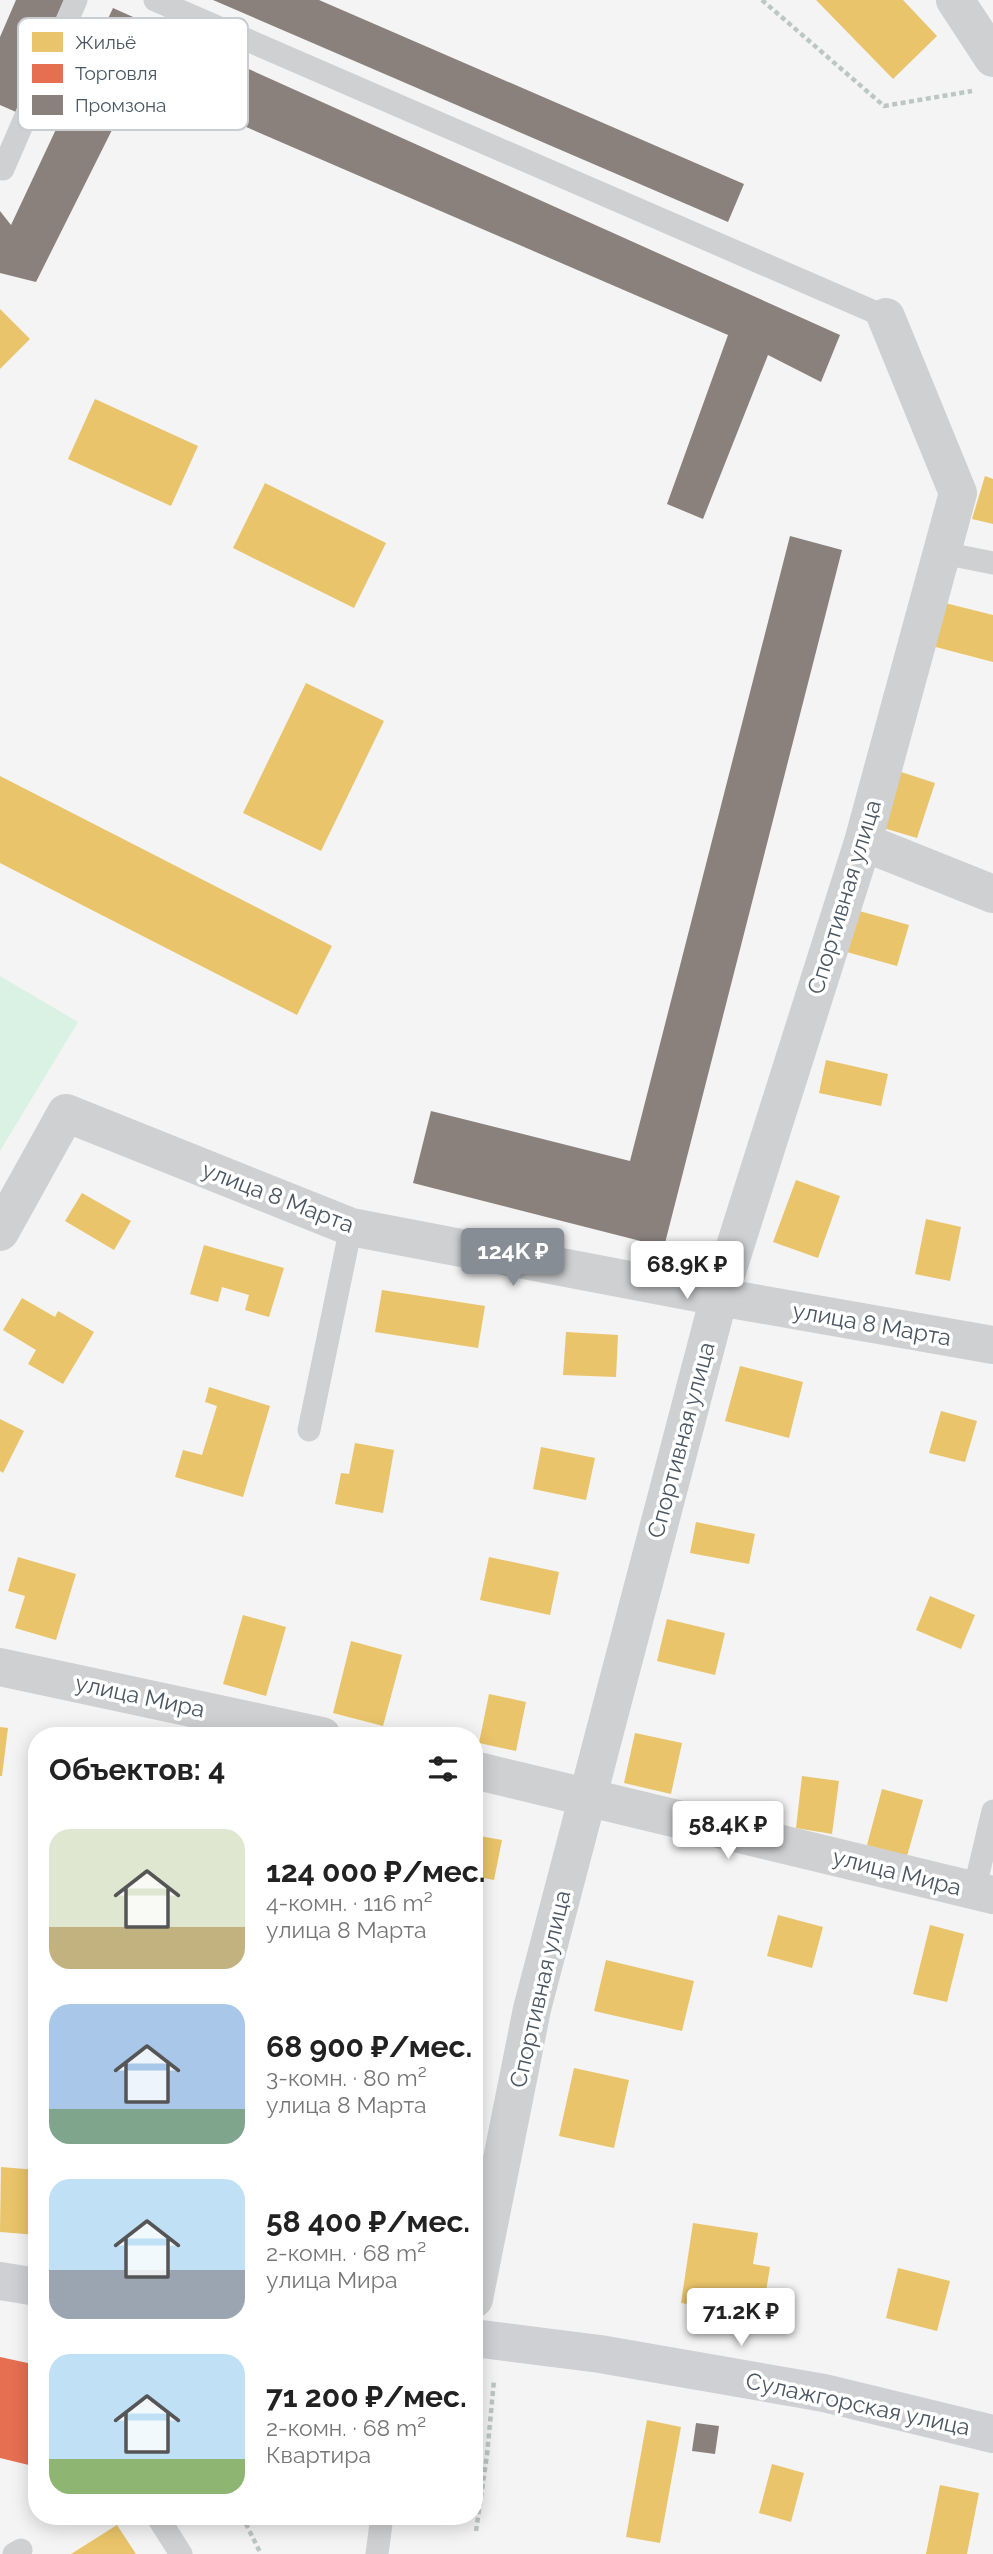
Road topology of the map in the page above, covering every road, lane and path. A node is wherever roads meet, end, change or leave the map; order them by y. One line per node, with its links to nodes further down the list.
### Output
1 (76, 0): 5 (lane)
2 (155, 0): 6 (lane)
3 (762, 0): 8 (path)
4 (955, 0): 8 (street)
5 (68, 18)
6 (197, 18)
7 (248, 40): 11 (lane)
8 (986, 74)
9 (20, 130): 10 (lane)
10 (0, 165)
11 (886, 317): 12 (street, Спортивная улица)
12 (943, 553): 13 (lane); 14 (street, Спортивная улица)
13 (993, 563)
14 (863, 842): 15 (street); 18 (street, Спортивная улица)
15 (993, 894)
16 (351, 1227): 17 (street, улица 8 Марта); 18 (street, улица 8 Марта); 20 (lane)
17 (0, 1233)
18 (719, 1297): 19 (street, улица 8 Марта); 24 (street, Спортивная улица)
19 (993, 1345)
20 (309, 1430)
21 (0, 1667): 22 (street, улица Мира)
22 (280, 1727)
23 (483, 1772): 24 (street, улица Мира)
24 (588, 1796): 26 (street, улица Мира); 27 (street, Спортивная улица)
25 (993, 1811): 26 (lane)
26 (984, 1893)
27 (483, 2255)
28 (0, 2281): 29 (main road)
29 (28, 2286)
30 (486, 2339): 31 (main road, Сулажгорская улица); 32 (path)
31 (993, 2434)
32 (483, 2483)
33 (163, 2525): 38 (lane)
34 (246, 2525): 39 (path)
35 (381, 2525): 40 (lane)
36 (477, 2525): 37 (path)
37 (476, 2531)
38 (181, 2554)
39 (261, 2554)
40 (377, 2554)

